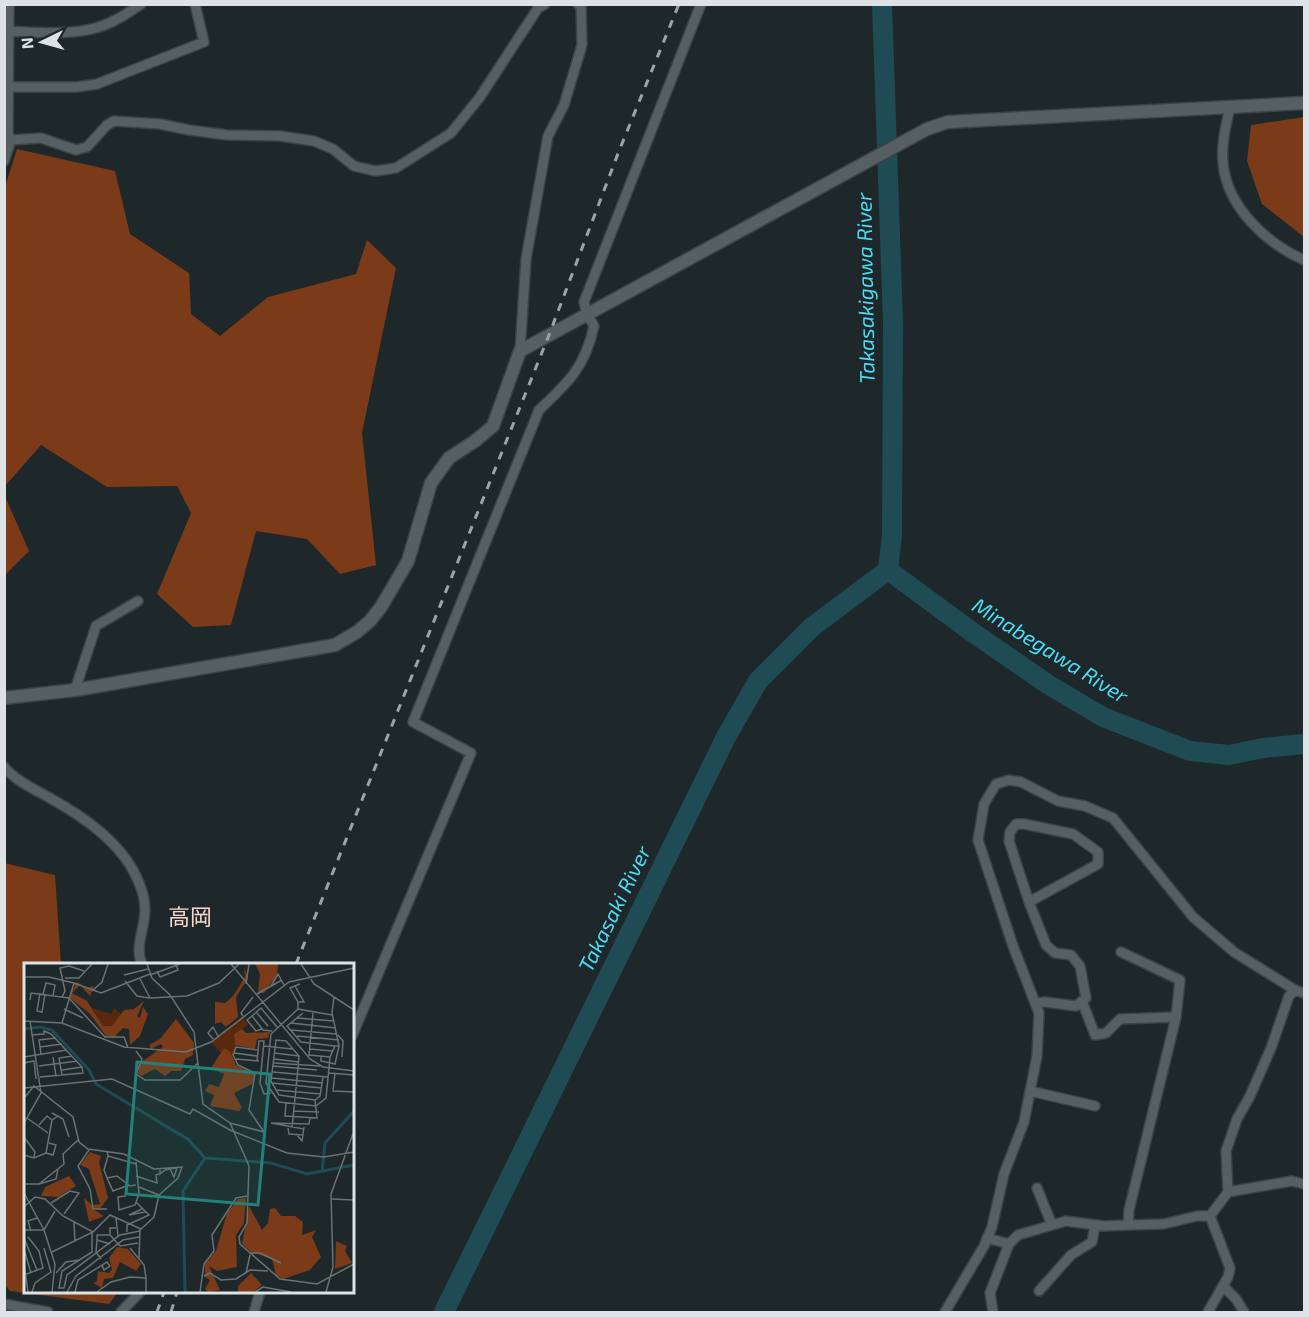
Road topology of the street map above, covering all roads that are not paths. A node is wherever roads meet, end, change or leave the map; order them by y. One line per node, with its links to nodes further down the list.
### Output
1 (9, 4): 7 (street)
2 (141, 4): 7 (street)
3 (195, 4): 8 (street)
4 (545, 4): 11 (street)
5 (578, 4): 15 (street)
6 (700, 4): 14 (street)
7 (7, 31): 8 (street)
8 (6, 87): 11 (street)
9 (1305, 103): 10 (street)
10 (1230, 107): 13 (street); 14 (street)
11 (11, 140): 12 (street)
12 (4, 161)
13 (1305, 260)
14 (587, 314): 15 (street); 27 (street)
15 (520, 351): 17 (street)
16 (138, 602): 17 (street)
17 (75, 690): 18 (street)
18 (4, 698)
19 (4, 767): 22 (street)
20 (1029, 902): 20 (street); 24 (street)
21 (1121, 952): 26 (street)
22 (142, 963)
23 (1300, 991): 25 (street); 32 (street)
24 (1082, 1001): 25 (street); 26 (street)
25 (1035, 1003): 28 (street)
26 (1176, 1017): 36 (street)
27 (354, 1031)
28 (1030, 1091): 29 (street); 37 (street)
29 (1095, 1106)
30 (1305, 1184): 32 (street)
31 (1037, 1188): 35 (street)
32 (1228, 1192): 33 (street)
33 (1210, 1216): 36 (street); 39 (street)
34 (1095, 1224): 35 (street); 36 (street); 40 (street)
35 (1052, 1225): 38 (street)
36 (1128, 1225)
37 (987, 1238): 38 (street); 47 (street)
38 (1009, 1244): 48 (street)
39 (1223, 1286): 49 (street); 50 (street)
40 (1039, 1291)
41 (139, 1293): 45 (street)
42 (260, 1293): 46 (street)
43 (4, 1304): 44 (street)
44 (48, 1312)
45 (121, 1312)
46 (254, 1312)
47 (945, 1312)
48 (993, 1312)
49 (1208, 1312)
50 (1244, 1312)

